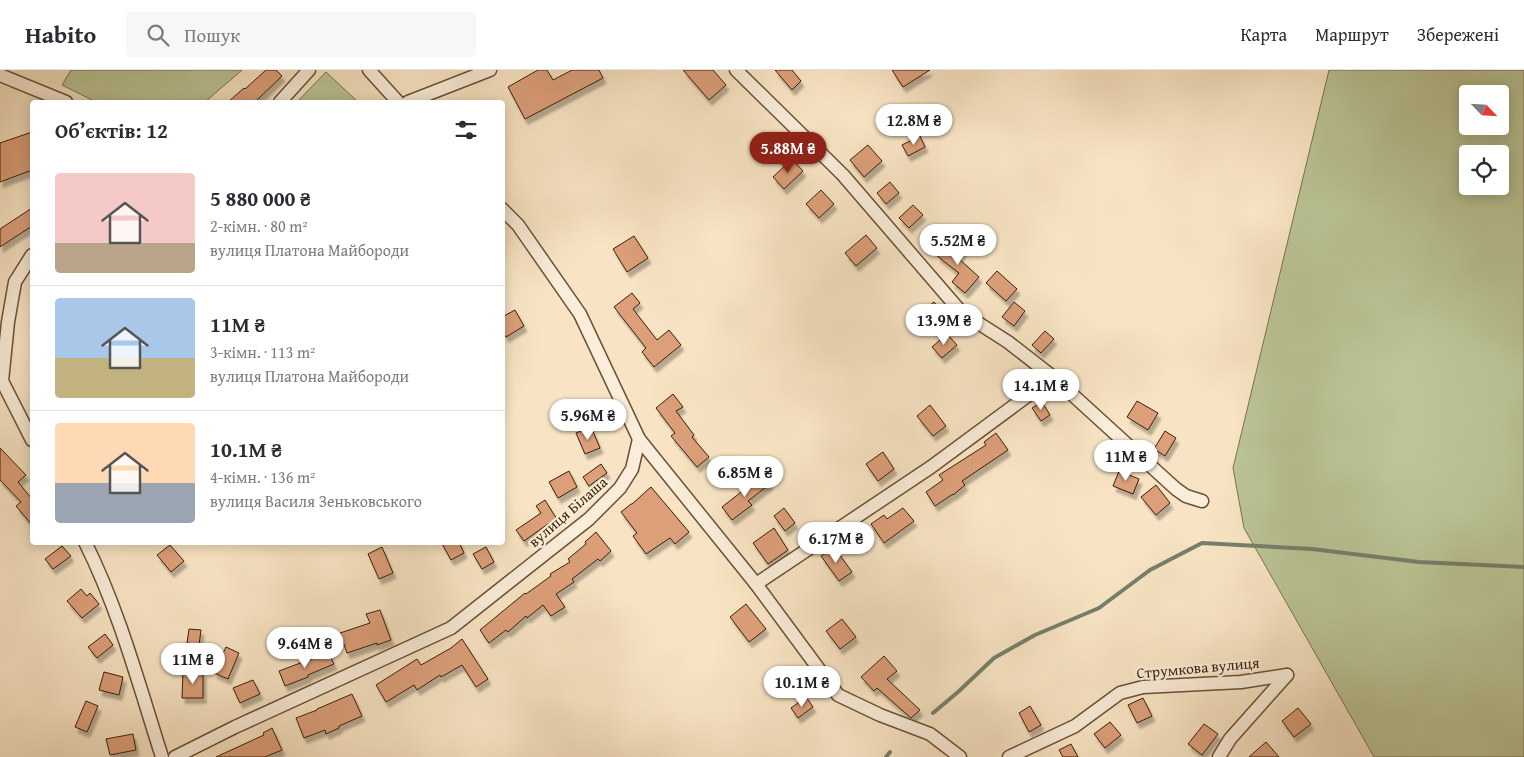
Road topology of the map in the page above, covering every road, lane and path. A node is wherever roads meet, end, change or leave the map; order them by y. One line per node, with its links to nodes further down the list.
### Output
1 (309, 70): 7 (street)
2 (369, 70): 8 (street)
3 (490, 70): 9 (street)
4 (736, 70): 12 (street)
5 (0, 75): 6 (street)
6 (61, 100)
7 (282, 100)
8 (396, 100)
9 (413, 100)
10 (505, 212): 15 (street)
11 (30, 258): 13 (street)
12 (1053, 376): 16 (street); 18 (street)
13 (1, 381): 14 (street)
14 (30, 436)
15 (639, 439): 18 (street); 20 (street, вулиця Білаша)
16 (1202, 501)
17 (86, 545): 19 (street)
18 (756, 584): 21 (street)
19 (162, 757)
20 (175, 757)
21 (960, 757)
22 (1009, 757): 23 (street, Струмкова вулиця)
23 (1219, 757)

